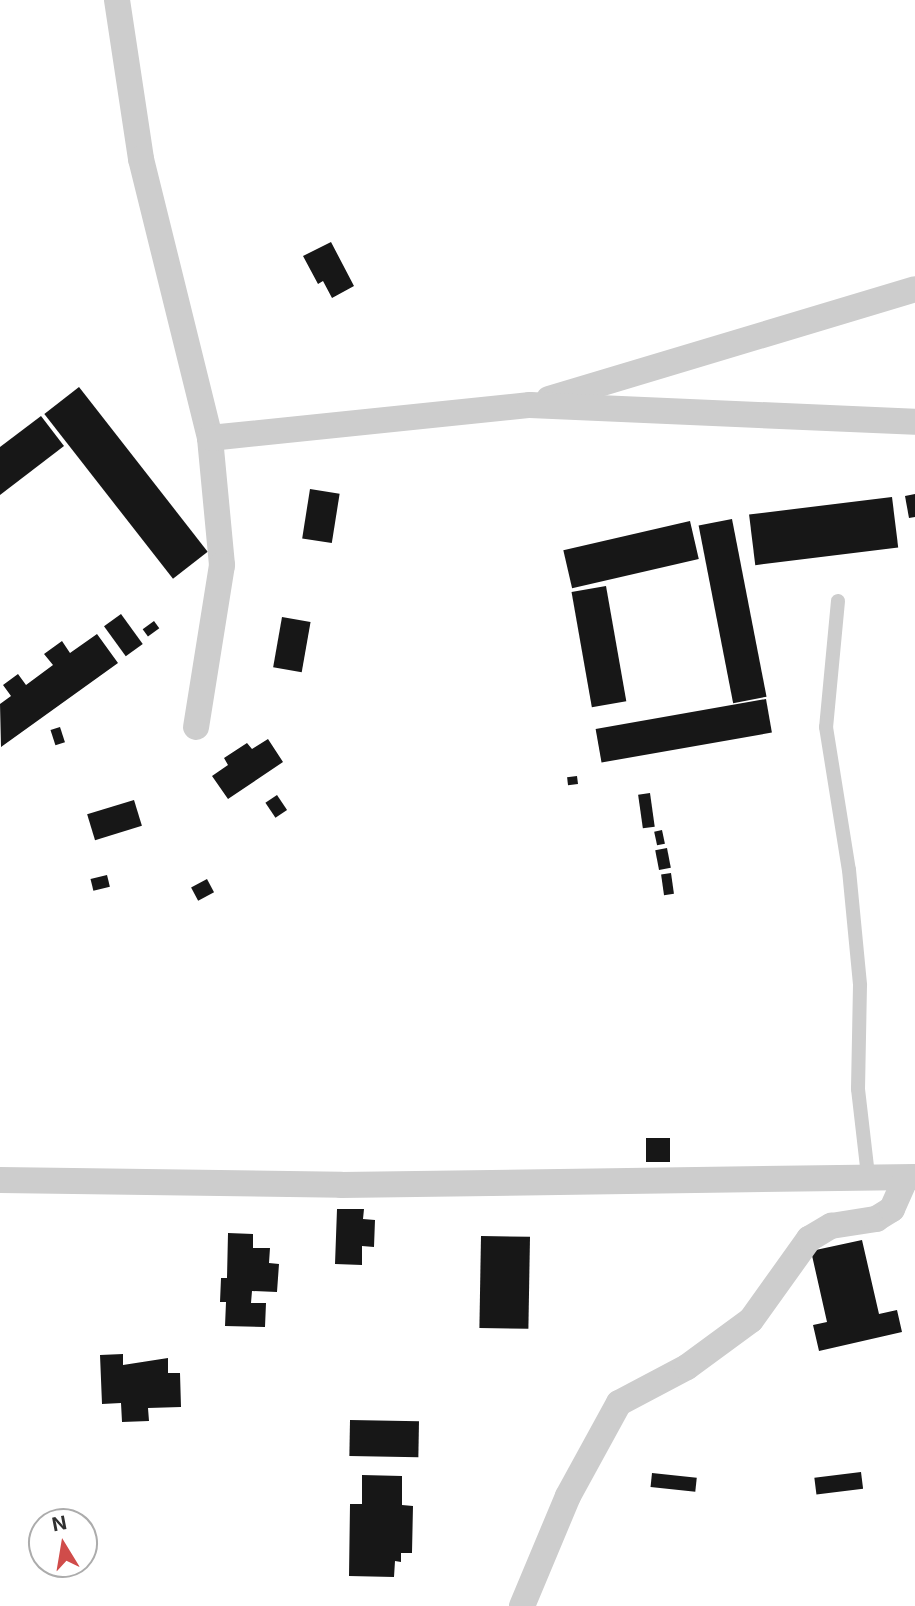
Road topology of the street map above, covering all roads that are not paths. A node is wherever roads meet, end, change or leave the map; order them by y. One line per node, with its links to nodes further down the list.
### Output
1 (117, 0): 5 (street)
2 (915, 289): 3 (street)
3 (530, 405): 4 (street); 5 (street)
4 (915, 422)
5 (210, 438): 7 (street)
6 (838, 601): 8 (lane)
7 (196, 727)
8 (868, 1176): 9 (street); 10 (street)
9 (910, 1178): 11 (street)
10 (0, 1180)
11 (522, 1606)

